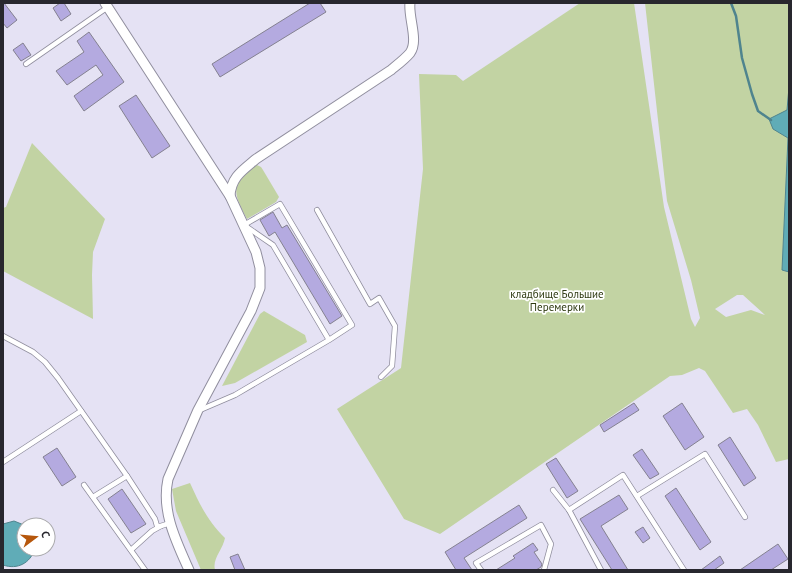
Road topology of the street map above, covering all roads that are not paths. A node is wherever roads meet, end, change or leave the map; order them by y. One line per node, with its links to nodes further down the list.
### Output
1 (410, 3): 4 (street)
2 (106, 5): 3 (lane); 4 (street)
3 (26, 64)
4 (230, 196): 6 (street)
5 (317, 210): 9 (lane)
6 (244, 225): 8 (lane); 8 (lane); 10 (street)
7 (3, 336): 11 (lane)
8 (329, 340): 10 (lane)
9 (381, 377)
10 (198, 410): 20 (street)
11 (81, 411): 12 (lane); 13 (lane)
12 (3, 462)
13 (127, 476): 17 (lane); 21 (lane)
14 (84, 485): 17 (lane)
15 (553, 490): 18 (lane)
16 (637, 496): 18 (lane); 19 (lane); 28 (lane)
17 (93, 497): 22 (lane)
18 (569, 510): 27 (lane)
19 (745, 516)
20 (170, 523): 21 (lane); 24 (street)
21 (161, 526): 22 (lane)
22 (131, 550): 23 (lane)
23 (145, 570)
24 (189, 570)
25 (481, 570): 26 (lane)
26 (544, 570)
27 (601, 570)
28 (684, 570)

